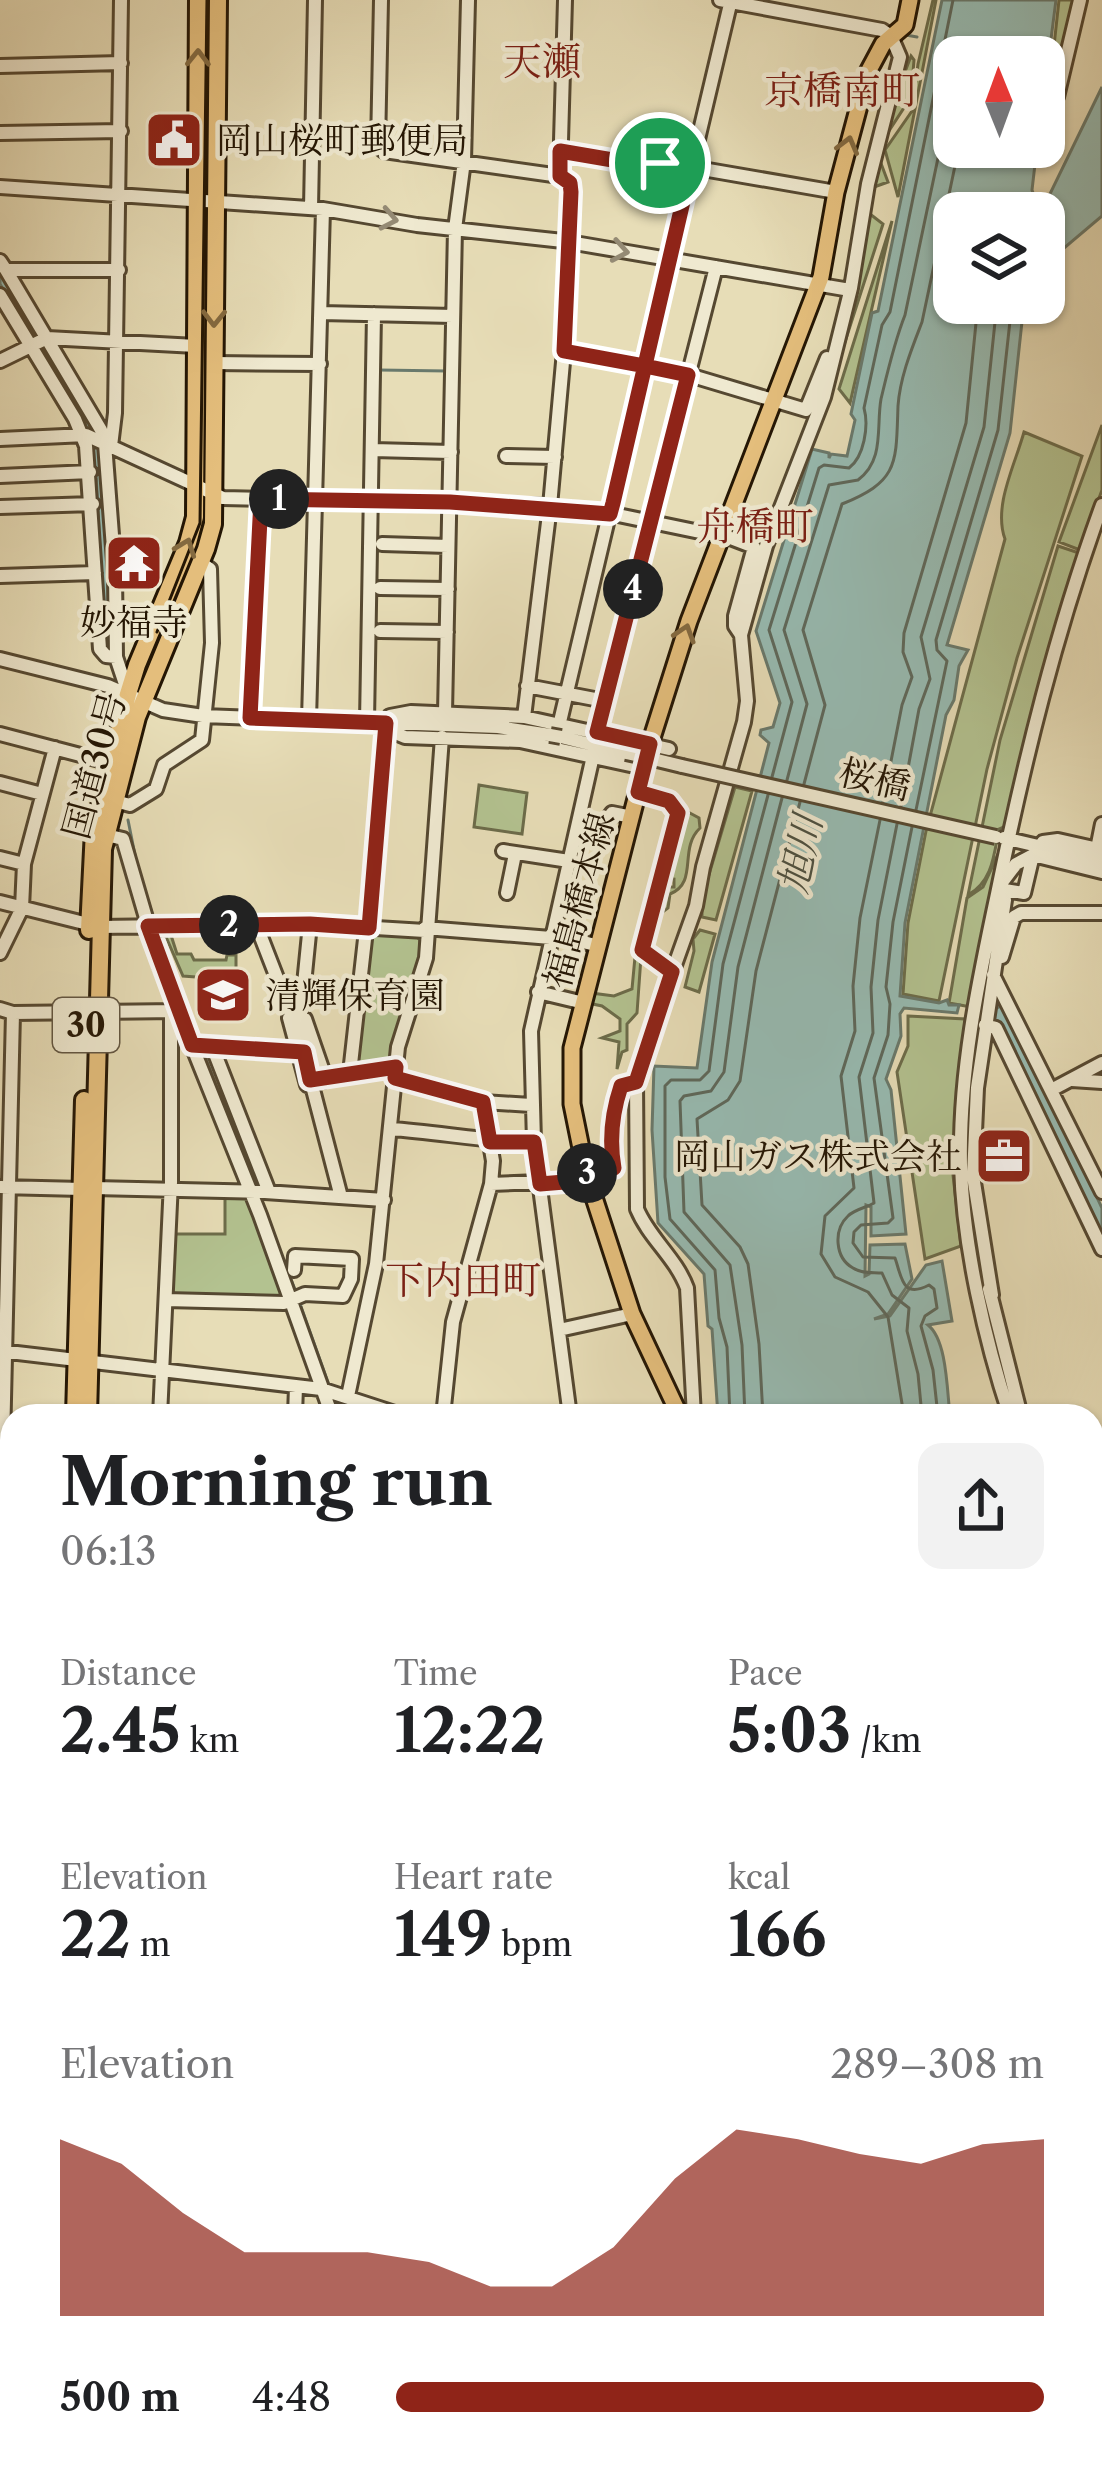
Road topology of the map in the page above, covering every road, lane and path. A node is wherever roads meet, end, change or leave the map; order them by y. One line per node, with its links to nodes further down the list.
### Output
1 (122, 0): 13 (street)
2 (198, 0): 25 (highway, 国道30号 / 30, one-way to 2)
3 (218, 0): 26 (highway, 国道30号 / 30)
4 (315, 0): 27 (street)
5 (381, 0): 19 (street)
6 (468, 0): 19 (street)
7 (565, 0): 18 (street)
8 (720, 0): 11 (street)
9 (910, 0): 12 (main road, 福島橋本線)
10 (1080, 0): 14 (street)
11 (731, 1): 12 (street); 20 (street)
12 (891, 36): 23 (main road, 福島橋本線, one-way to 12); 35 (street)
13 (121, 63): 15 (street); 16 (street)
14 (1065, 63)
15 (0, 66)
16 (121, 130): 17 (street); 24 (street)
17 (0, 133)
18 (560, 151): 20 (street); 21 (street)
19 (464, 161): 21 (street); 28 (street)
20 (691, 167): 23 (street); 30 (street)
21 (560, 176): 29 (street)
22 (0, 188): 24 (street)
23 (836, 192): 34 (main road, 福島橋本線)
24 (120, 196): 25 (street); 33 (street)
25 (196, 199): 26 (street); 43 (highway, 国道30号 / 30)
26 (216, 201): 27 (street); 46 (highway, 国道30号 / 30, one-way to 46)
27 (317, 208): 28 (street, one-way to 28); 37 (street)
28 (455, 229): 29 (street); 39 (street)
29 (569, 242): 30 (street, one-way to 30); 44 (street)
30 (670, 260): 32 (street); 48 (street)
31 (3, 266): 33 (street); 41 (street)
32 (716, 267): 34 (street); 49 (street)
33 (118, 269): 40 (street)
34 (819, 283): 35 (street); 50 (main road, 福島橋本線)
35 (850, 290): 42 (street)
36 (0, 295): 41 (street)
37 (321, 313): 38 (street); 47 (street)
38 (374, 314): 39 (street); 53 (street)
39 (453, 316): 54 (street)
40 (117, 341): 41 (street); 43 (street); 52 (street)
41 (40, 343): 45 (street); 52 (street); 52 (street)
42 (837, 345): 50 (street); 83 (street)
43 (196, 346): 59 (highway, 国道30号 / 30)
44 (564, 351): 48 (street); 56 (street)
45 (0, 361)
46 (214, 363): 47 (street); 60 (highway, 国道30号 / 30)
47 (320, 364): 62 (street)
48 (645, 366): 49 (street); 69 (street)
49 (688, 375): 50 (street); 70 (street)
50 (776, 398): 71 (main road, 福島橋本線)
51 (0, 439): 52 (street)
52 (97, 440): 57 (street); 59 (street); 84 (street)
53 (373, 450): 54 (street); 63 (street)
54 (451, 452): 64 (street)
55 (506, 456): 56 (street)
56 (554, 457): 66 (street)
57 (90, 472): 58 (street); 65 (street)
58 (0, 476)
59 (195, 487): 60 (street); 88 (highway, 国道30号 / 30, one-way to 59)
60 (214, 494): 61 (street); 76 (highway, 国道30号 / 30)
61 (261, 499): 62 (street); 92 (street)
62 (316, 500): 63 (street); 94 (street)
63 (372, 500): 64 (street); 95 (street)
64 (450, 502): 66 (street); 73 (street)
65 (93, 504): 68 (street); 77 (street)
66 (550, 506): 69 (street); 86 (street)
67 (1102, 506): 74 (street)
68 (0, 507)
69 (610, 514): 70 (street); 87 (street)
70 (650, 522): 71 (street); 89 (street)
71 (720, 535): 83 (street); 104 (main road, 福島橋本線, one-way to 71)
72 (382, 544): 73 (street)
73 (448, 546): 80 (street)
74 (1085, 552): 75 (street); 114 (street)
75 (1102, 555)
76 (201, 562): 88 (highway, 国道30号 / 30); 91 (street)
77 (95, 573): 78 (street); 84 (street)
78 (0, 576)
79 (380, 588): 80 (street)
80 (448, 589): 82 (street)
81 (380, 631): 82 (street)
82 (447, 632): 90 (street)
83 (741, 635): 136 (street)
84 (116, 657): 88 (street)
85 (0, 659): 88 (street)
86 (526, 686): 87 (street); 93 (street)
87 (566, 693): 89 (street); 99 (street)
88 (135, 698): 91 (street); 105 (highway, 国道30号 / 30); 109 (highway, 国道30号 / 30)
89 (605, 701): 97 (street)
90 (445, 713): 93 (street); 96 (street)
91 (203, 716): 92 (street); 109 (street)
92 (250, 718): 94 (street)
93 (524, 718): 99 (street)
94 (309, 720): 95 (street)
95 (367, 722): 96 (street)
96 (386, 723): 99 (street); 100 (street); 131 (street)
97 (597, 732): 99 (street); 104 (street)
98 (0, 734): 101 (street)
99 (556, 736): 100 (street); 103 (street); 104 (street, bridge)
100 (442, 737): 132 (street)
101 (55, 748): 105 (street); 108 (street)
102 (669, 749): 104 (street)
103 (593, 756): 104 (street); 119 (street)
104 (648, 757): 107 (main road, 福島橋本線); 114 (street, 桜橋, bridge)
105 (110, 763): 129 (highway, 国道30号 / 30)
106 (0, 783): 108 (street)
107 (638, 792): 111 (main road, 福島橋本線); 136 (street)
108 (43, 794): 120 (street)
109 (115, 801): 113 (highway, 国道30号 / 30)
110 (609, 817): 111 (street)
111 (632, 817): 134 (main road, 福島橋本線)
112 (1102, 824): 117 (street)
113 (106, 835): 129 (highway, 国道30号 / 30); 130 (street)
114 (1002, 838): 115 (street, 桜橋); 122 (street)
115 (1031, 849): 116 (street, 桜橋); 117 (street); 122 (street); 122 (street)
116 (1053, 853): 117 (street); 121 (street)
117 (1100, 853)
118 (0, 857): 120 (street)
119 (569, 861): 123 (street); 133 (street)
120 (24, 864): 125 (street)
121 (1102, 872)
122 (998, 889): 137 (street); 173 (street)
123 (506, 892)
124 (0, 902): 125 (street)
125 (22, 908): 129 (street); 135 (street)
126 (1102, 913): 137 (street)
127 (256, 924): 128 (street); 130 (street); 143 (street)
128 (310, 924): 131 (street); 143 (street)
129 (95, 926): 130 (street); 140 (highway, 国道30号 / 30)
130 (154, 926): 142 (street)
131 (369, 928): 132 (street); 149 (street)
132 (425, 930): 133 (street); 150 (street)
133 (552, 936): 134 (street); 138 (street)
134 (599, 946): 139 (main road, 福島橋本線)
135 (0, 953)
136 (672, 972): 153 (street)
137 (993, 975): 144 (street); 155 (street)
138 (538, 992): 139 (street); 157 (street)
139 (584, 1003): 162 (main road, 福島橋本線)
140 (92, 1010): 141 (street); 142 (street); 166 (highway, 国道30号 / 30)
141 (6, 1011): 148 (street)
142 (174, 1011): 145 (street); 167 (street)
143 (297, 1023): 146 (street); 152 (street)
144 (985, 1025): 172 (street); 175 (street)
145 (202, 1045): 146 (street); 168 (street); 168 (street)
146 (301, 1052): 152 (street)
147 (1102, 1063): 151 (street)
148 (6, 1068): 158 (street)
149 (350, 1073): 150 (street); 152 (street)
150 (395, 1073): 156 (street); 159 (street)
151 (1070, 1080): 154 (street); 155 (street)
152 (315, 1081): 170 (street)
153 (636, 1082): 162 (street); 195 (street)
154 (1102, 1082)
155 (1053, 1090): 169 (street)
156 (483, 1102): 157 (street); 160 (street)
157 (532, 1105): 161 (street)
158 (5, 1123): 165 (street)
159 (390, 1129): 160 (street); 171 (street)
160 (490, 1142): 161 (street); 163 (street)
161 (534, 1142): 164 (street)
162 (588, 1176): 164 (street); 178 (main road, 福島橋本線)
163 (490, 1184): 164 (street); 192 (street)
164 (540, 1184): 179 (street)
165 (5, 1187): 166 (street); 180 (street)
166 (88, 1188): 167 (street); 181 (highway, 国道30号 / 30)
167 (171, 1190): 168 (street); 177 (street)
168 (259, 1192): 170 (street); 176 (street)
169 (1102, 1192)
170 (341, 1197): 171 (street)
171 (384, 1200): 184 (street)
172 (1102, 1249)
173 (972, 1250): 175 (street); 196 (street)
174 (294, 1270): 176 (street)
175 (992, 1295): 197 (street)
176 (294, 1298): 177 (street); 184 (street)
177 (166, 1300): 182 (street)
178 (632, 1314): 179 (street); 194 (main road, 福島橋本線)
179 (559, 1330): 193 (street)
180 (3, 1352): 181 (street); 185 (street)
181 (82, 1360): 182 (street); 186 (highway, 国道30号 / 30); 187 (highway, 国道30号 / 30)
182 (164, 1371): 183 (street); 188 (street)
183 (296, 1386): 184 (street); 189 (street)
184 (332, 1392): 190 (street); 191 (street)
185 (2, 1404)
186 (76, 1404)
187 (87, 1404)
188 (161, 1404)
189 (295, 1404)
190 (332, 1404)
191 (368, 1404)
192 (444, 1404)
193 (568, 1404)
194 (674, 1404)
195 (693, 1404)
196 (1006, 1404)
197 (1018, 1404)
198 (0, 1528): 199 (street)
199 (0, 1571)

